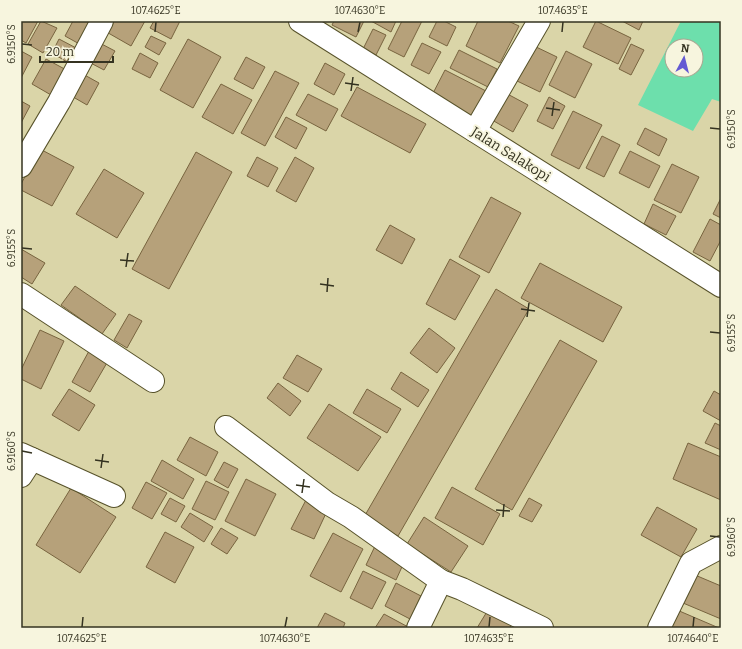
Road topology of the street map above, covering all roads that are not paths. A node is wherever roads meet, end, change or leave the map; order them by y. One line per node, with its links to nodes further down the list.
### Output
1 (102, 21): 5 (street)
2 (300, 21): 4 (street, Jalan Salakopi)
3 (539, 21): 4 (street)
4 (475, 131): 6 (street, Jalan Salakopi)
5 (21, 166)
6 (721, 286)
7 (21, 294): 8 (street)
8 (153, 381)
9 (226, 428): 13 (street)
10 (25, 463): 11 (street)
11 (114, 496)
12 (721, 547): 16 (street)
13 (441, 581): 14 (street); 15 (street)
14 (418, 628)
15 (542, 628)
16 (659, 628)

